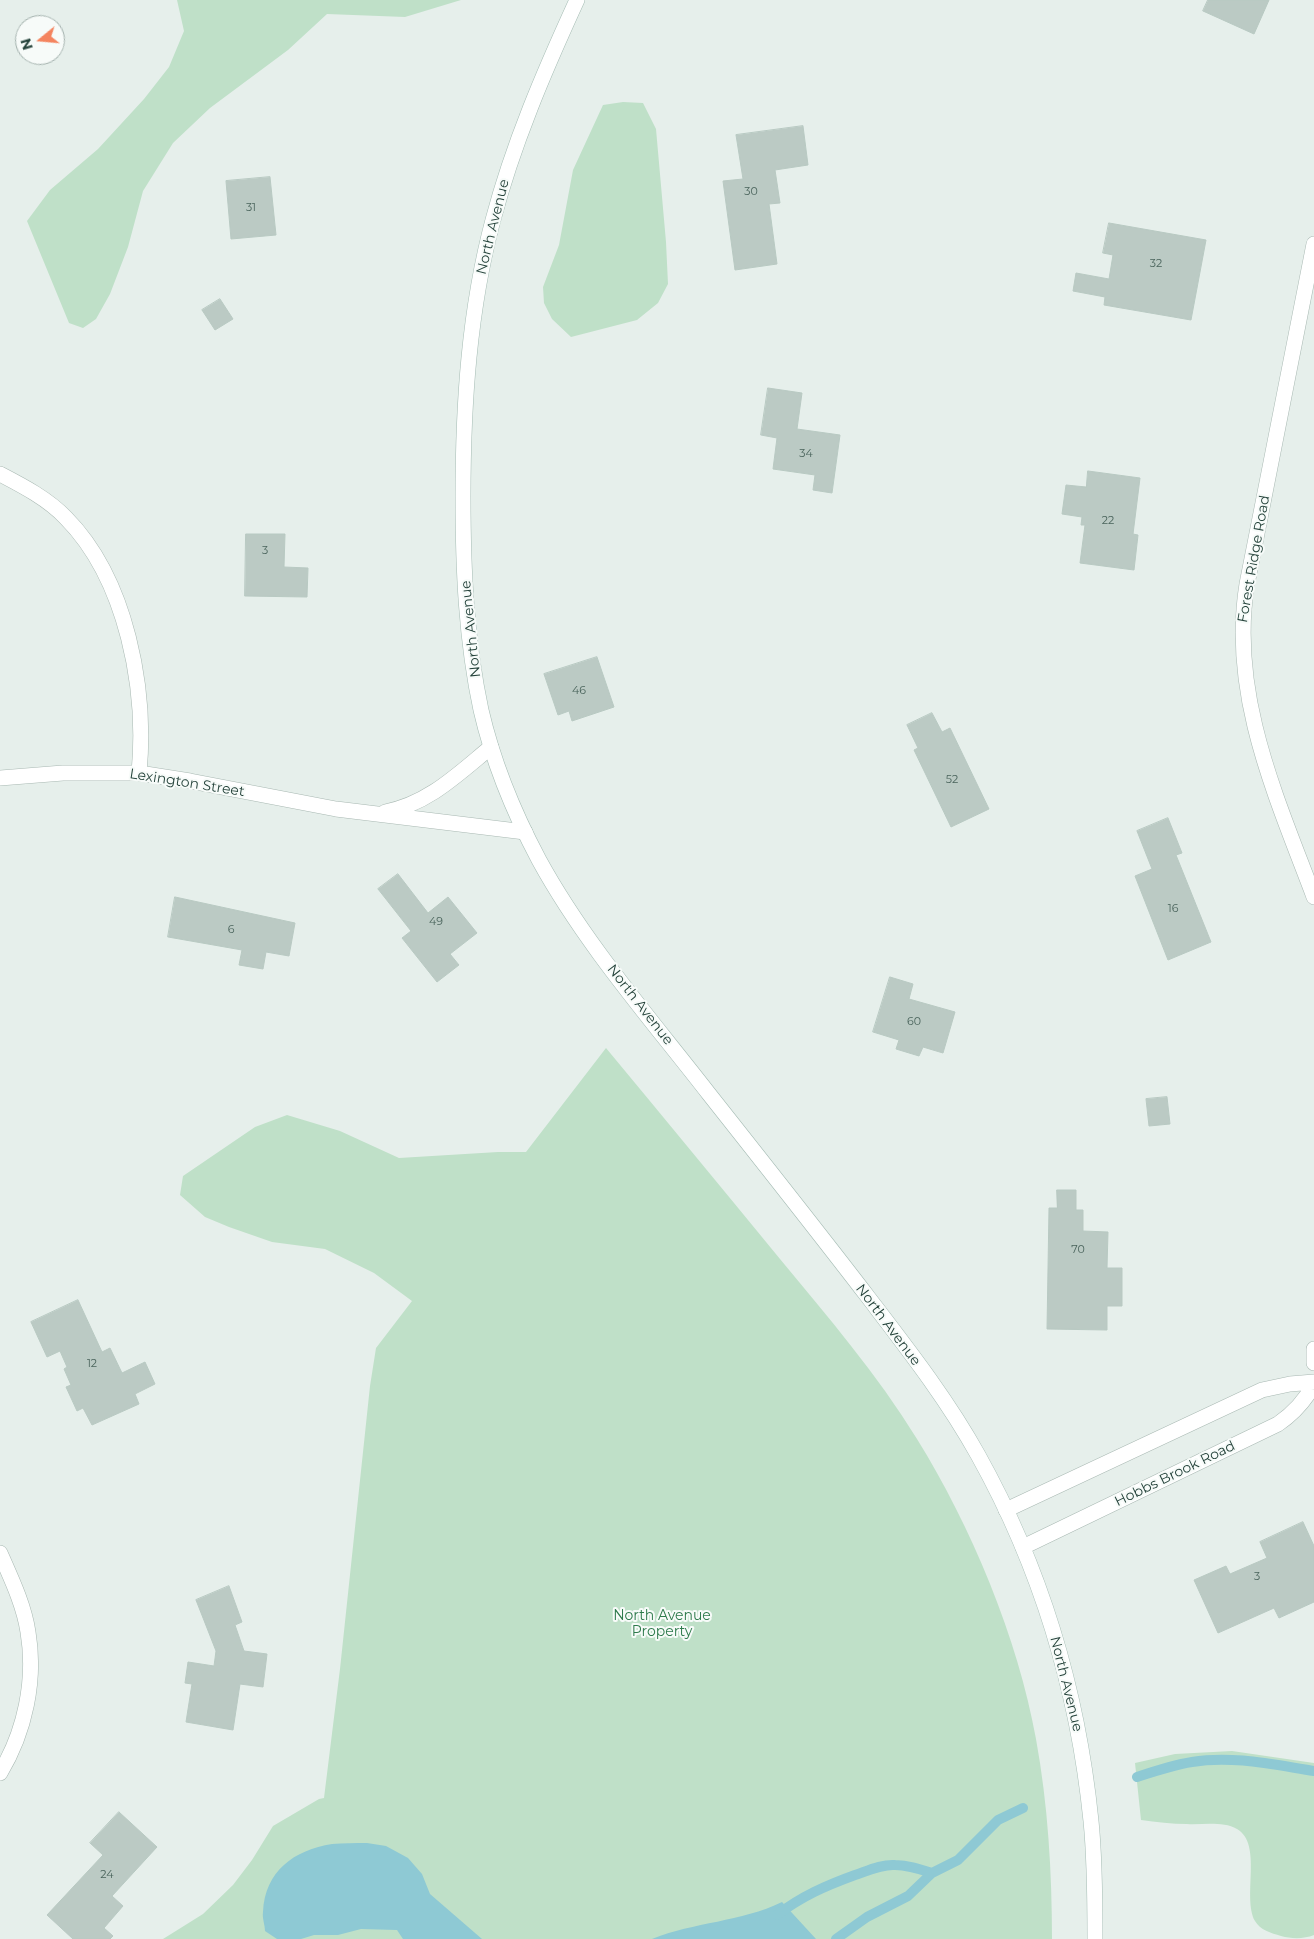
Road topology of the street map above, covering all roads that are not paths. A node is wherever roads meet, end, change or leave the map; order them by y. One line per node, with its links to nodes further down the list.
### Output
1 (576, 0): 4 (street, North Avenue)
2 (1314, 244): 9 (street, Forest Ridge Road)
3 (0, 474): 5 (street)
4 (491, 747): 7 (street, Lexington Street); 8 (street, North Avenue)
5 (138, 773): 6 (street, Lexington Street); 7 (street, Lexington Street)
6 (0, 778)
7 (373, 813): 8 (street, Lexington Street)
8 (525, 832): 13 (street, North Avenue)
9 (1314, 897)
10 (1314, 1348): 11 (street)
11 (1314, 1363)
12 (1314, 1383): 13 (street, Hobbs Brook Road); 14 (street, Hobbs Brook Road)
13 (1006, 1510): 14 (street, North Avenue)
14 (1023, 1547): 17 (street, North Avenue)
15 (0, 1553): 16 (street)
16 (0, 1773)
17 (1095, 1939)

